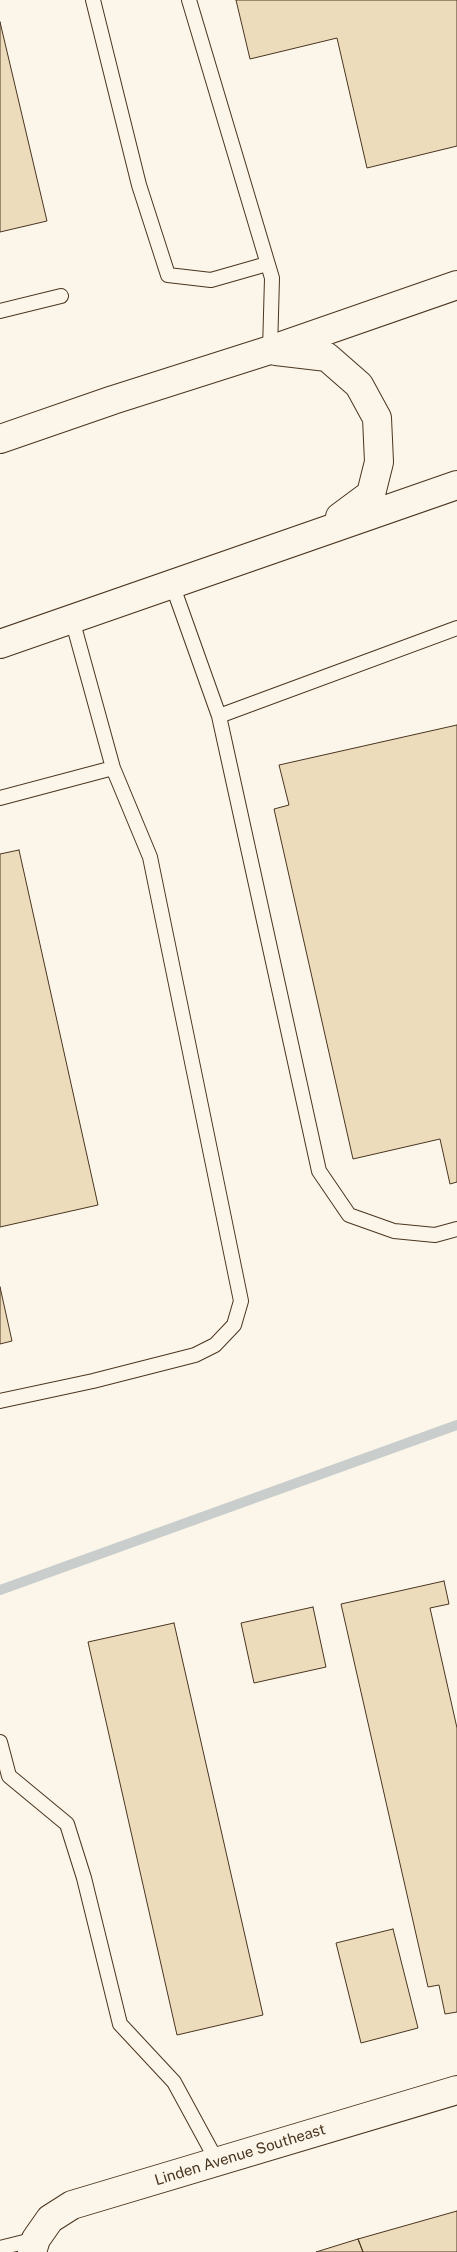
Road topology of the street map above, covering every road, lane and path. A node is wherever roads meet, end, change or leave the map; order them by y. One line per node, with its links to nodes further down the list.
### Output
1 (94, 0): 3 (lane)
2 (189, 0): 3 (lane)
3 (267, 264): 7 (lane)
4 (457, 284): 7 (street)
5 (61, 296): 6 (lane)
6 (0, 310)
7 (270, 350): 8 (street); 10 (street)
8 (0, 439)
9 (457, 485): 10 (street)
10 (321, 532): 11 (street)
11 (172, 584): 12 (street); 15 (lane)
12 (72, 619): 14 (street); 16 (lane)
13 (457, 628): 15 (lane)
14 (0, 644)
15 (219, 716): 18 (lane)
16 (113, 768): 17 (lane); 19 (lane)
17 (0, 798)
18 (457, 1229)
19 (0, 1401)
20 (0, 1742): 22 (lane)
21 (457, 2090): 22 (street, Linden Avenue Southeast)
22 (218, 2163): 23 (street, Linden Avenue Southeast)
23 (34, 2246): 24 (lane)
24 (0, 2248)

